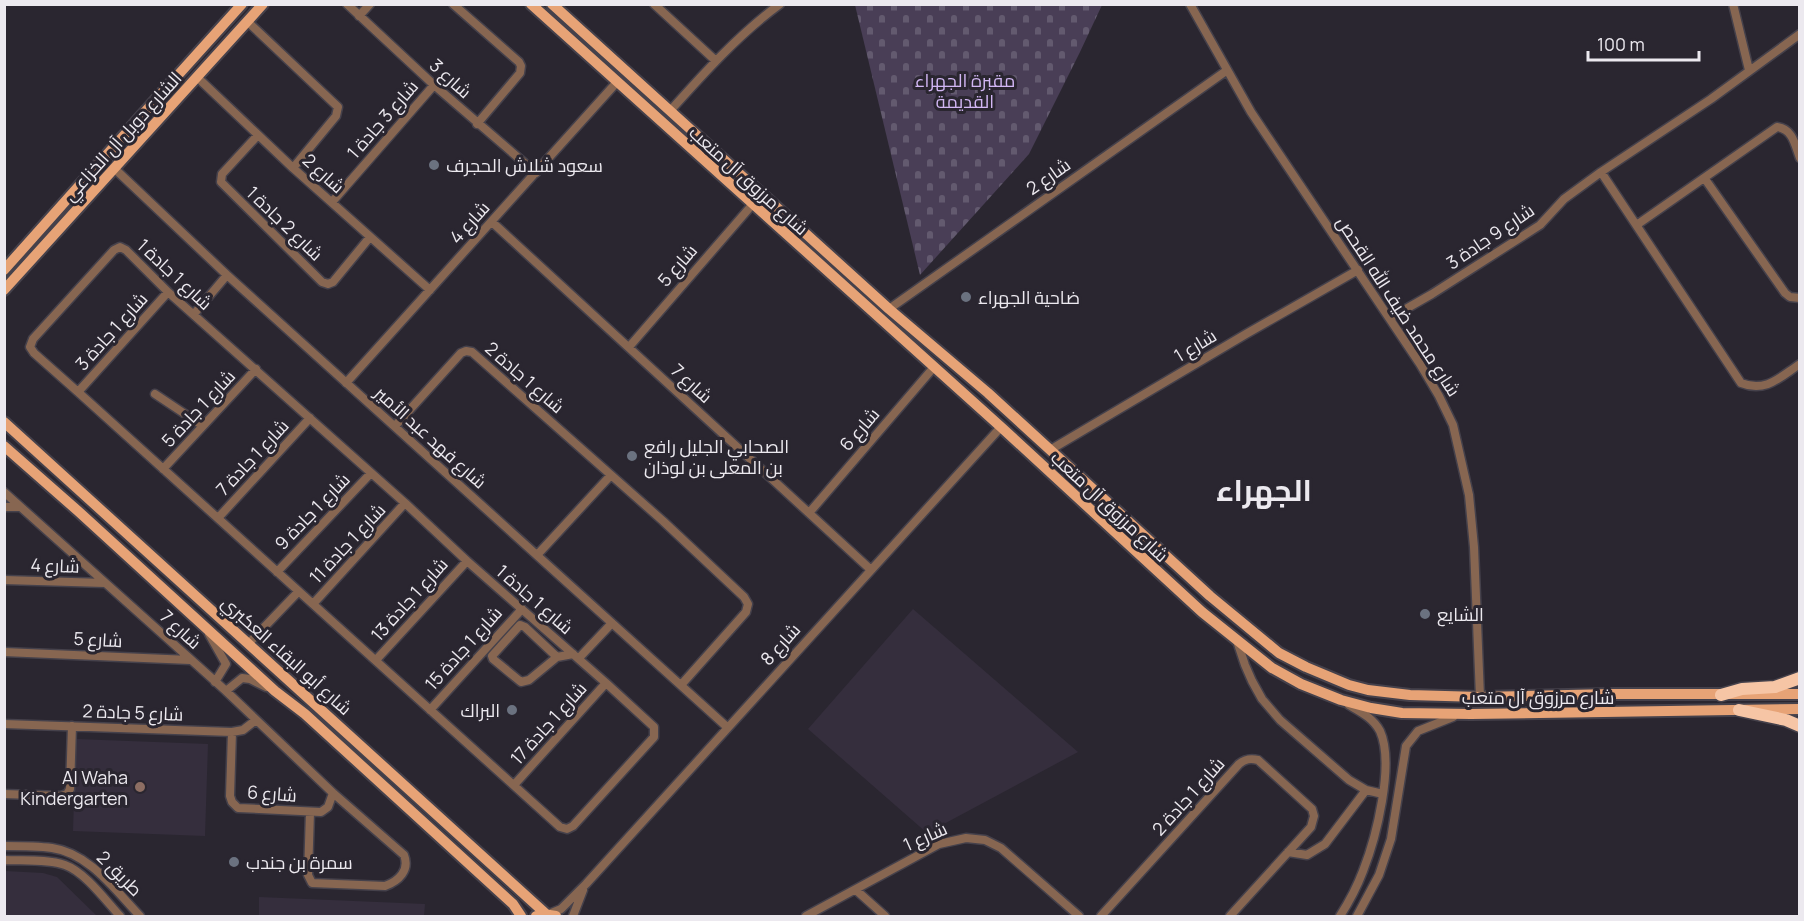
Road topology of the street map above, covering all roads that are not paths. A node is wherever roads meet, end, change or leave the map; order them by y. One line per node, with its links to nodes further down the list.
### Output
1 (242, 4): 25 (main road, الشارع دوبل آل الخزاعي)
2 (263, 4): 13 (main road, الشارع دوبل آل الخزاعي)
3 (347, 4): 12 (street, شارع 3)
4 (370, 4): 12 (street)
5 (453, 4): 29 (street)
6 (531, 4): 16 (main road, شارع مرزوق آل متعب)
7 (552, 4): 15 (main road, شارع مرزوق آل متعب)
8 (654, 4): 18 (street)
9 (780, 4): 18 (street)
10 (1190, 4): 21 (street, شارع محمد ضيف الله القحص)
11 (1732, 4): 20 (street)
12 (359, 16): 24 (street, شارع 3)
13 (248, 22): 22 (main road, الشارع دوبل آل الخزاعي); 33 (street)
14 (1800, 34): 20 (street, شارع 9 جادة 3)
15 (594, 42): 16 (main road); 17 (main road, شارع مرزوق آل متعب)
16 (583, 52): 19 (main road, شارع مرزوق آل متعب)
17 (610, 57): 19 (main road); 26 (main road, شارع مرزوق آل متعب)
18 (716, 62): 26 (street)
19 (600, 68): 23 (main road, شارع مرزوق آل متعب)
20 (1749, 70): 35 (street, شارع 9 جادة 3)
21 (1226, 71): 48 (street, شارع محمد ضيف الله القحص); 54 (street, شارع 2)
22 (198, 78): 27 (main road, الشارع دوبل آل الخزاعي); 31 (street, شارع 2)
23 (617, 82): 36 (street, شارع 4); 39 (main road, شارع مرزوق آل متعب)
24 (434, 86): 29 (street, شارع 3); 38 (street, شارع 3 جادة 1)
25 (152, 104): 27 (main road); 28 (main road, الشارع دوبل آل الخزاعي)
26 (670, 111): 43 (main road, شارع مرزوق آل متعب)
27 (164, 115): 30 (main road, الشارع دوبل آل الخزاعي)
28 (136, 121): 30 (main road); 46 (main road, الشارع دوبل آل الخزاعي)
29 (477, 124): 36 (street, شارع 3)
30 (149, 131): 34 (main road, الشارع دوبل آل الخزاعي)
31 (258, 135): 33 (street, شارع 2); 42 (street, شارع 2 جادة 1)
32 (1800, 158): 37 (street)
33 (293, 168): 38 (street, شارع 2)
34 (115, 169): 49 (street, شارع فهد عبد الأمير); 50 (main road, الشارع دوبل آل الخزاعي)
35 (1601, 172): 41 (street); 56 (street, شارع 9 جادة 3)
36 (536, 173): 40 (street, شارع 4)
37 (1705, 178): 41 (street); 53 (street)
38 (332, 202): 42 (street, شارع 2)
39 (752, 204): 44 (main road, شارع مرزوق آل متعب); 57 (street, شارع 5)
40 (492, 222): 51 (street, شارع 4); 57 (street, شارع 7)
41 (1638, 224): 58 (street)
42 (370, 237): 51 (street, شارع 2)
43 (818, 245): 44 (main road); 45 (main road, شارع مرزوق آل متعب)
44 (808, 255): 47 (main road, شارع مرزوق آل متعب)
45 (835, 260): 47 (main road); 54 (main road, شارع مرزوق آل متعب)
46 (4, 270)
47 (825, 270): 59 (main road, شارع مرزوق آل متعب)
48 (1358, 270): 56 (street, شارع محمد ضيف الله القحص); 70 (street, شارع 1)
49 (227, 275): 55 (street); 61 (street, شارع فهد عبد الأمير)
50 (4, 290)
51 (430, 290): 61 (street, شارع 4)
52 (168, 292): 55 (street, شارع 1 جادة 1); 62 (street, شارع 1 جادة 3); 62 (street, شارع 1 جادة 1)
53 (1800, 298)
54 (889, 309): 70 (main road, شارع مرزوق آل متعب)
55 (194, 314): 60 (street, شارع 1 جادة 1)
56 (1390, 318): 108 (street, شارع محمد ضيف الله القحص)
57 (629, 347): 79 (street, شارع 7)
58 (1800, 364)
59 (934, 367): 68 (main road, شارع مرزوق آل متعب); 79 (street, شارع 6)
60 (256, 369): 64 (street, شارع 1 جادة 1); 66 (street, شارع 1 جادة 5)
61 (346, 383): 67 (street, شارع فهد عبد الأمير)
62 (78, 392): 71 (street, شارع 1 جادة 1)
63 (155, 394): 66 (street)
64 (310, 418): 72 (street, شارع 1 جادة 1); 80 (street, شارع 1 جادة 7)
65 (4, 422): 82 (main road, شارع أبو البقاء العكبري)
66 (203, 426): 71 (street, شارع 1 جادة 5)
67 (395, 426): 73 (street, شارع 1 جادة 2); 81 (street, شارع فهد عبد الأمير)
68 (1001, 427): 84 (street, شارع 8); 93 (main road, شارع مرزوق آل متعب)
69 (4, 446): 78 (main road, شارع أبو البقاء العكبري)
70 (1050, 450): 108 (main road, شارع مرزوق آل متعب)
71 (163, 469): 80 (street, شارع 1 جادة 1)
72 (371, 473): 75 (street, شارع 1 جادة 1); 85 (street, شارع 1 جادة 9)
73 (611, 475): 81 (street); 103 (street, شارع 1 جادة 2)
74 (4, 492): 77 (street, شارع 7)
75 (405, 503): 83 (street, شارع 1 جادة 1); 89 (street, شارع 1 جادة 11)
76 (4, 507): 77 (street)
77 (20, 507): 87 (street, شارع 7)
78 (78, 511): 82 (main road); 92 (main road, شارع أبو البقاء العكبري)
79 (809, 513): 84 (street, شارع 7)
80 (218, 518): 85 (street, شارع 1 جادة 1)
81 (538, 554): 91 (street, شارع فهد عبد الأمير)
82 (155, 559): 94 (main road, شارع أبو البقاء العكبري)
83 (467, 561): 90 (street, شارع 1 جادة 1); 99 (street, شارع 1 جادة 13)
84 (870, 569): 119 (street, شارع 8)
85 (277, 572): 88 (street, شارع 1 جادة 1)
86 (4, 579): 87 (street, شارع 4)
87 (105, 583): 98 (street, شارع 7)
88 (298, 591): 89 (street, شارع 1 جادة 1); 94 (street)
89 (313, 604): 99 (street, شارع 1 جادة 1)
90 (522, 609): 96 (street, شارع 1 جادة 1); 111 (street, شارع 1 جادة 15)
91 (612, 623): 96 (street, شارع 1 جادة 1); 103 (street, شارع فهد عبد الأمير)
92 (202, 624): 101 (street); 105 (main road, شارع أبو البقاء العكبري)
93 (1237, 641): 109 (main road, شارع مرزوق آل متعب); 125 (street)
94 (249, 643): 121 (main road, شارع أبو البقاء العكبري)
95 (4, 652): 98 (street, شارع 5)
96 (576, 656): 97 (street); 102 (street, شارع 1 جادة 1)
97 (557, 657): 97 (street)
98 (190, 660): 101 (street, شارع 7)
99 (376, 660): 111 (street, شارع 1 جادة 1)
100 (1800, 678): 107 (highway)
101 (215, 682): 104 (street, شارع 7)
102 (606, 683): 124 (street, شارع 1 جادة 17); 124 (street, شارع 1 جادة 1)
103 (681, 685): 119 (street, شارع فهد عبد الأمير)
104 (226, 691): 105 (street); 115 (street, شارع 7)
105 (276, 691): 113 (main road, شارع أبو البقاء العكبري)
106 (1800, 694): 107 (main road, شارع مرزوق آل متعب)
107 (1721, 695): 108 (main road, شارع مرزوق آل متعب)
108 (1480, 697)
109 (1341, 700): 114 (main road, شارع مرزوق آل متعب); 122 (street)
110 (1800, 709): 112 (main road, شارع مرزوق آل متعب)
111 (430, 710): 124 (street, شارع 1 جادة 1)
112 (1739, 710): 114 (main road, شارع مرزوق آل متعب); 118 (highway)
113 (305, 714): 121 (main road); 140 (main road, شارع أبو البقاء العكبري)
114 (1471, 714): 123 (street)
115 (256, 720): 120 (street, شارع 5 جادة 2); 126 (street, شارع 7)
116 (4, 724): 117 (street, شارع 5 جادة 2)
117 (72, 726): 120 (street, شارع 5 جادة 2); 127 (street)
118 (1800, 726)
119 (728, 727): 135 (street, شارع 8)
120 (232, 732): 129 (street, شارع 6)
121 (376, 759): 137 (main road, شارع أبو البقاء العكبري)
122 (1385, 774): 123 (street); 128 (street)
123 (1400, 775): 148 (street)
124 (514, 785)
125 (1366, 790): 128 (street); 132 (street)
126 (333, 793): 129 (street, شارع 6); 129 (street, شارع 7)
127 (4, 794)
128 (1383, 794): 147 (street)
129 (310, 812)
130 (4, 846): 131 (street, طريق 2)
131 (52, 848): 134 (street); 139 (street, طريق 2)
132 (1288, 852): 145 (street, شارع 1 جادة 2); 146 (street, شارع 1 جادة 2)
133 (4, 860): 134 (street, طريق 2)
134 (23, 861): 138 (street, طريق 2)
135 (586, 884): 137 (street, شارع 8); 141 (street, شارع 8)
136 (856, 890): 142 (street, شارع 1); 143 (street); 144 (street, شارع 1)
137 (547, 915)
138 (120, 916)
139 (140, 916)
140 (521, 916)
141 (573, 916)
142 (806, 916)
143 (885, 916)
144 (1079, 916)
145 (1101, 916)
146 (1230, 916)
147 (1340, 916)
148 (1357, 916)

